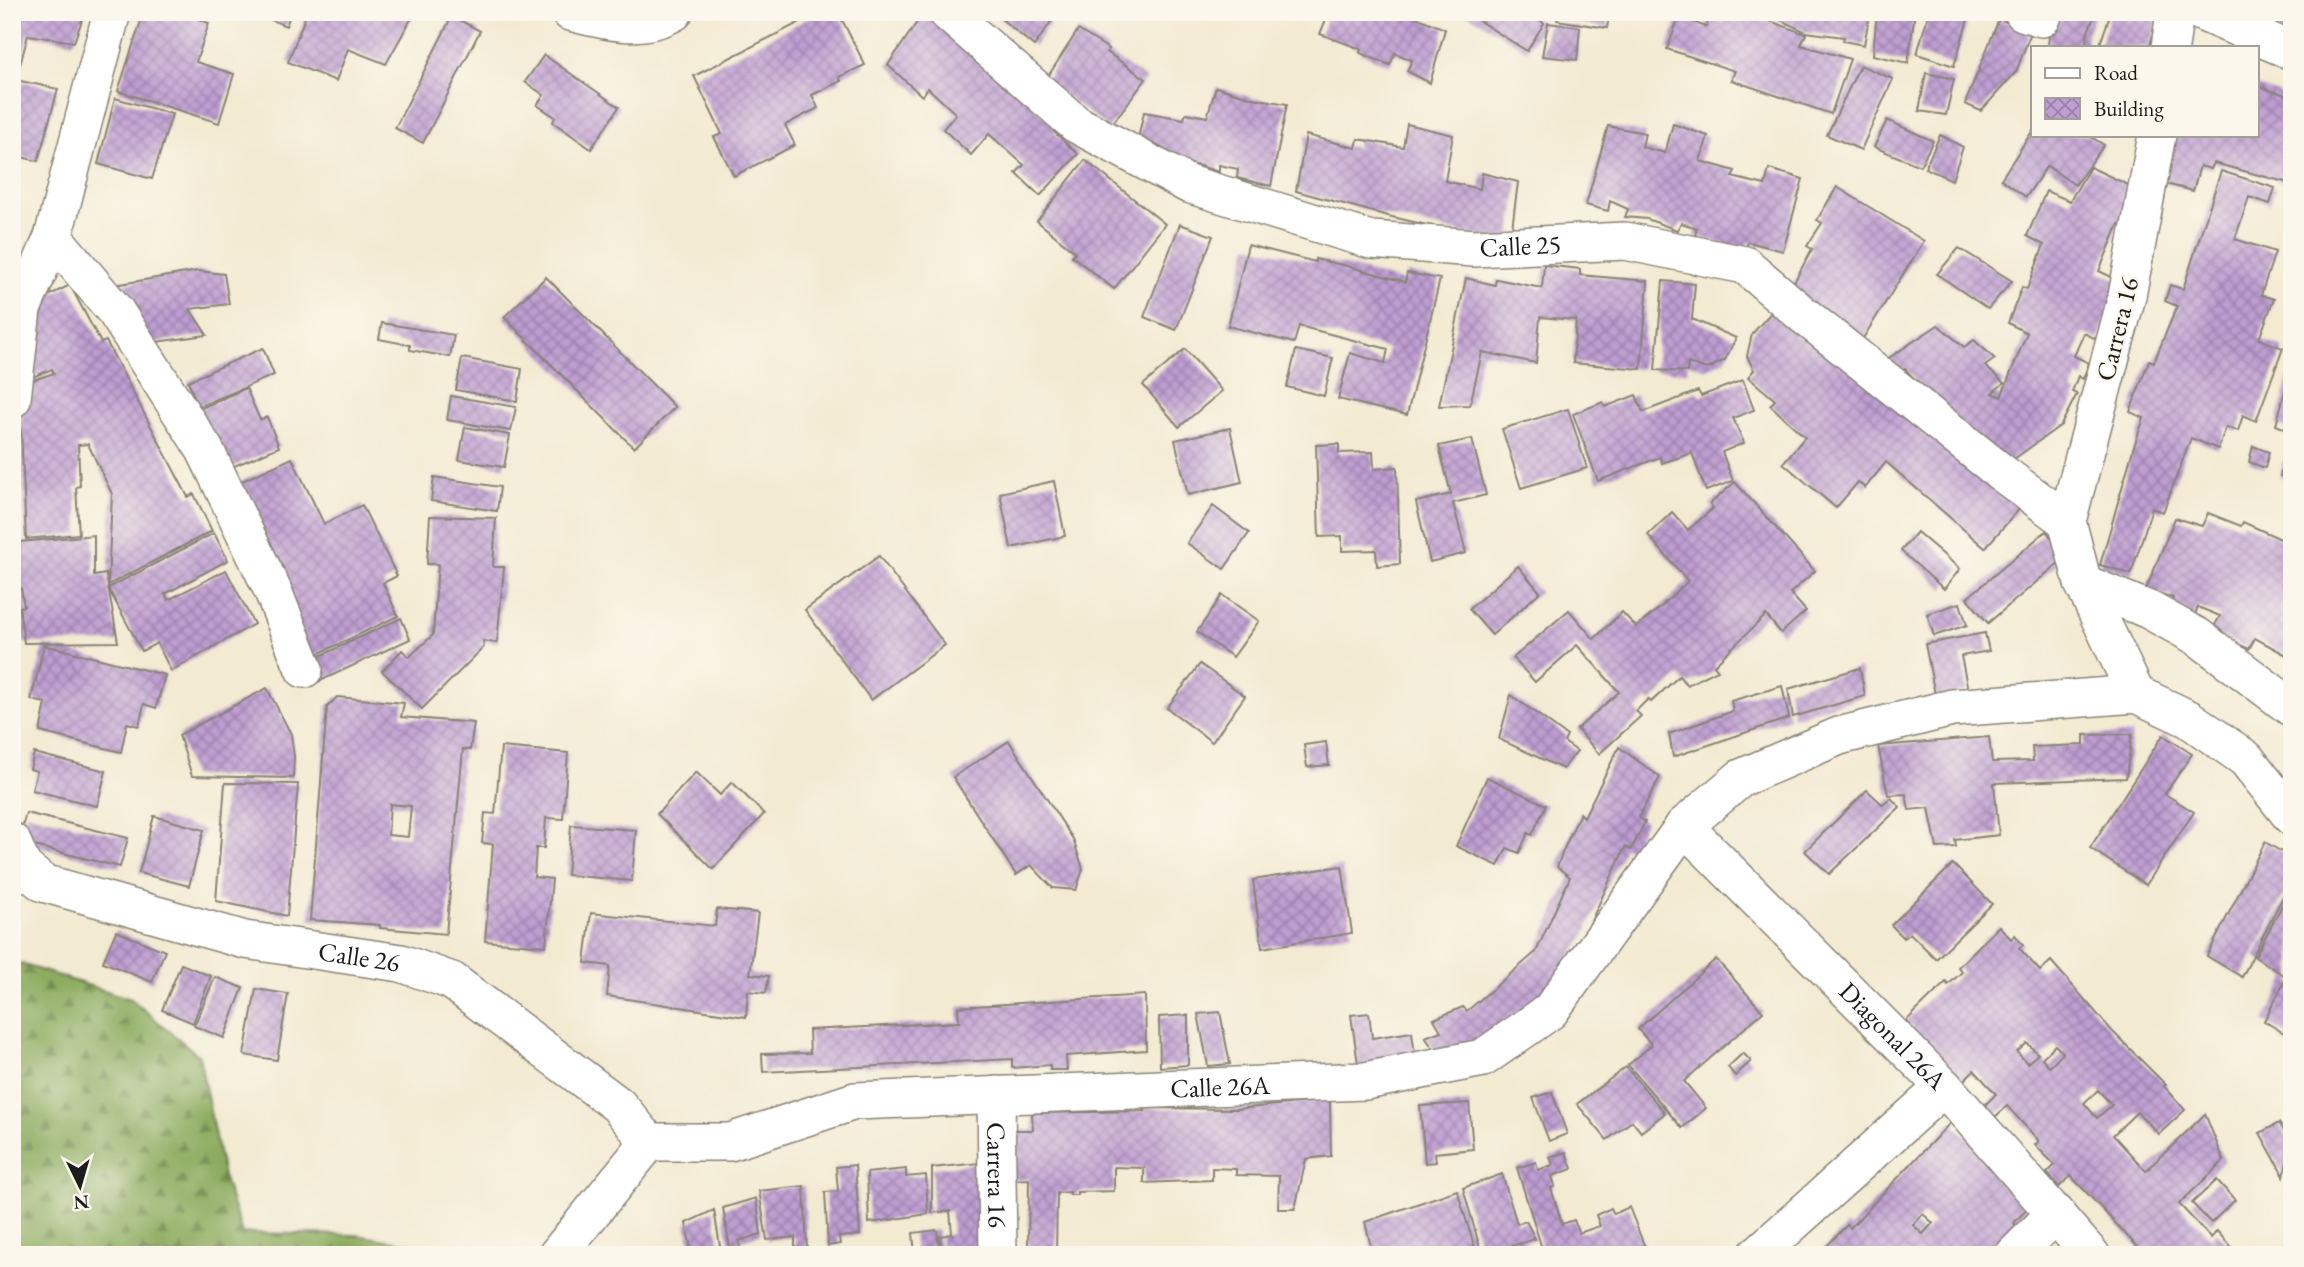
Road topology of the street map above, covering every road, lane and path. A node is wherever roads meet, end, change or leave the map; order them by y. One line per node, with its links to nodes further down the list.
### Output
1 (112, 12): 10 (street)
2 (570, 12): 3 (street)
3 (674, 12)
4 (947, 12): 12 (street, Calle 25)
5 (2175, 12): 7 (street)
6 (2201, 12): 8 (street)
7 (2170, 46)
8 (2292, 51)
9 (2157, 136): 12 (street, Carrera 16)
10 (53, 237): 11 (street); 14 (street)
11 (12, 398)
12 (2067, 521): 13 (street)
13 (2082, 583): 15 (street); 16 (street)
14 (304, 669)
15 (2136, 694): 17 (street); 18 (street, Calle 26A)
16 (2292, 708)
17 (2292, 817)
18 (1684, 826): 20 (street, Diagonal 26A); 21 (street, Calle 26A)
19 (18, 854): 22 (street, Calle 26)
20 (1944, 1087): 23 (street, Diagonal 26A); 26 (street)
21 (996, 1095): 22 (street, Calle 26A); 25 (street, Carrera 16)
22 (649, 1142): 24 (street)
23 (2056, 1213): 27 (street); 28 (street, Diagonal 26A)
24 (557, 1255)
25 (998, 1255)
26 (1756, 1255)
27 (2014, 1255)
28 (2091, 1255)

